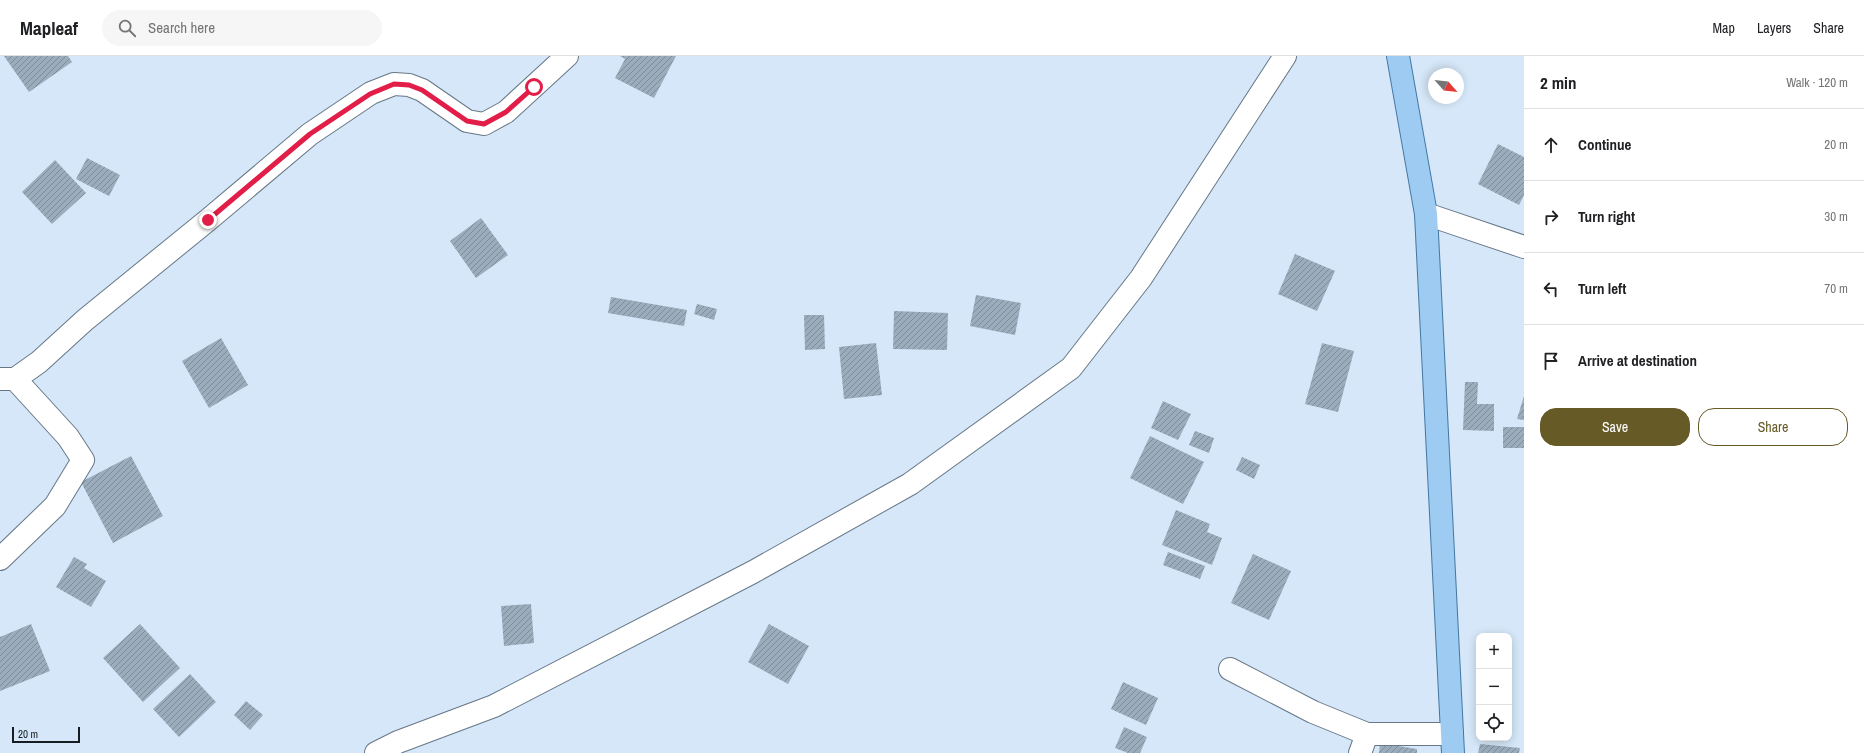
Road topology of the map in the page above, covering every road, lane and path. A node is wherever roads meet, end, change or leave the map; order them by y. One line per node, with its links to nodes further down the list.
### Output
1 (567, 56): 6 (street)
2 (1285, 56): 11 (street)
3 (1398, 56): 4 (main road)
4 (1426, 214): 5 (street); 10 (main road)
5 (1524, 247)
6 (7, 379): 7 (street)
7 (0, 559)
8 (1230, 669): 9 (street)
9 (1364, 743): 10 (street)
10 (1452, 744)
11 (376, 753)

